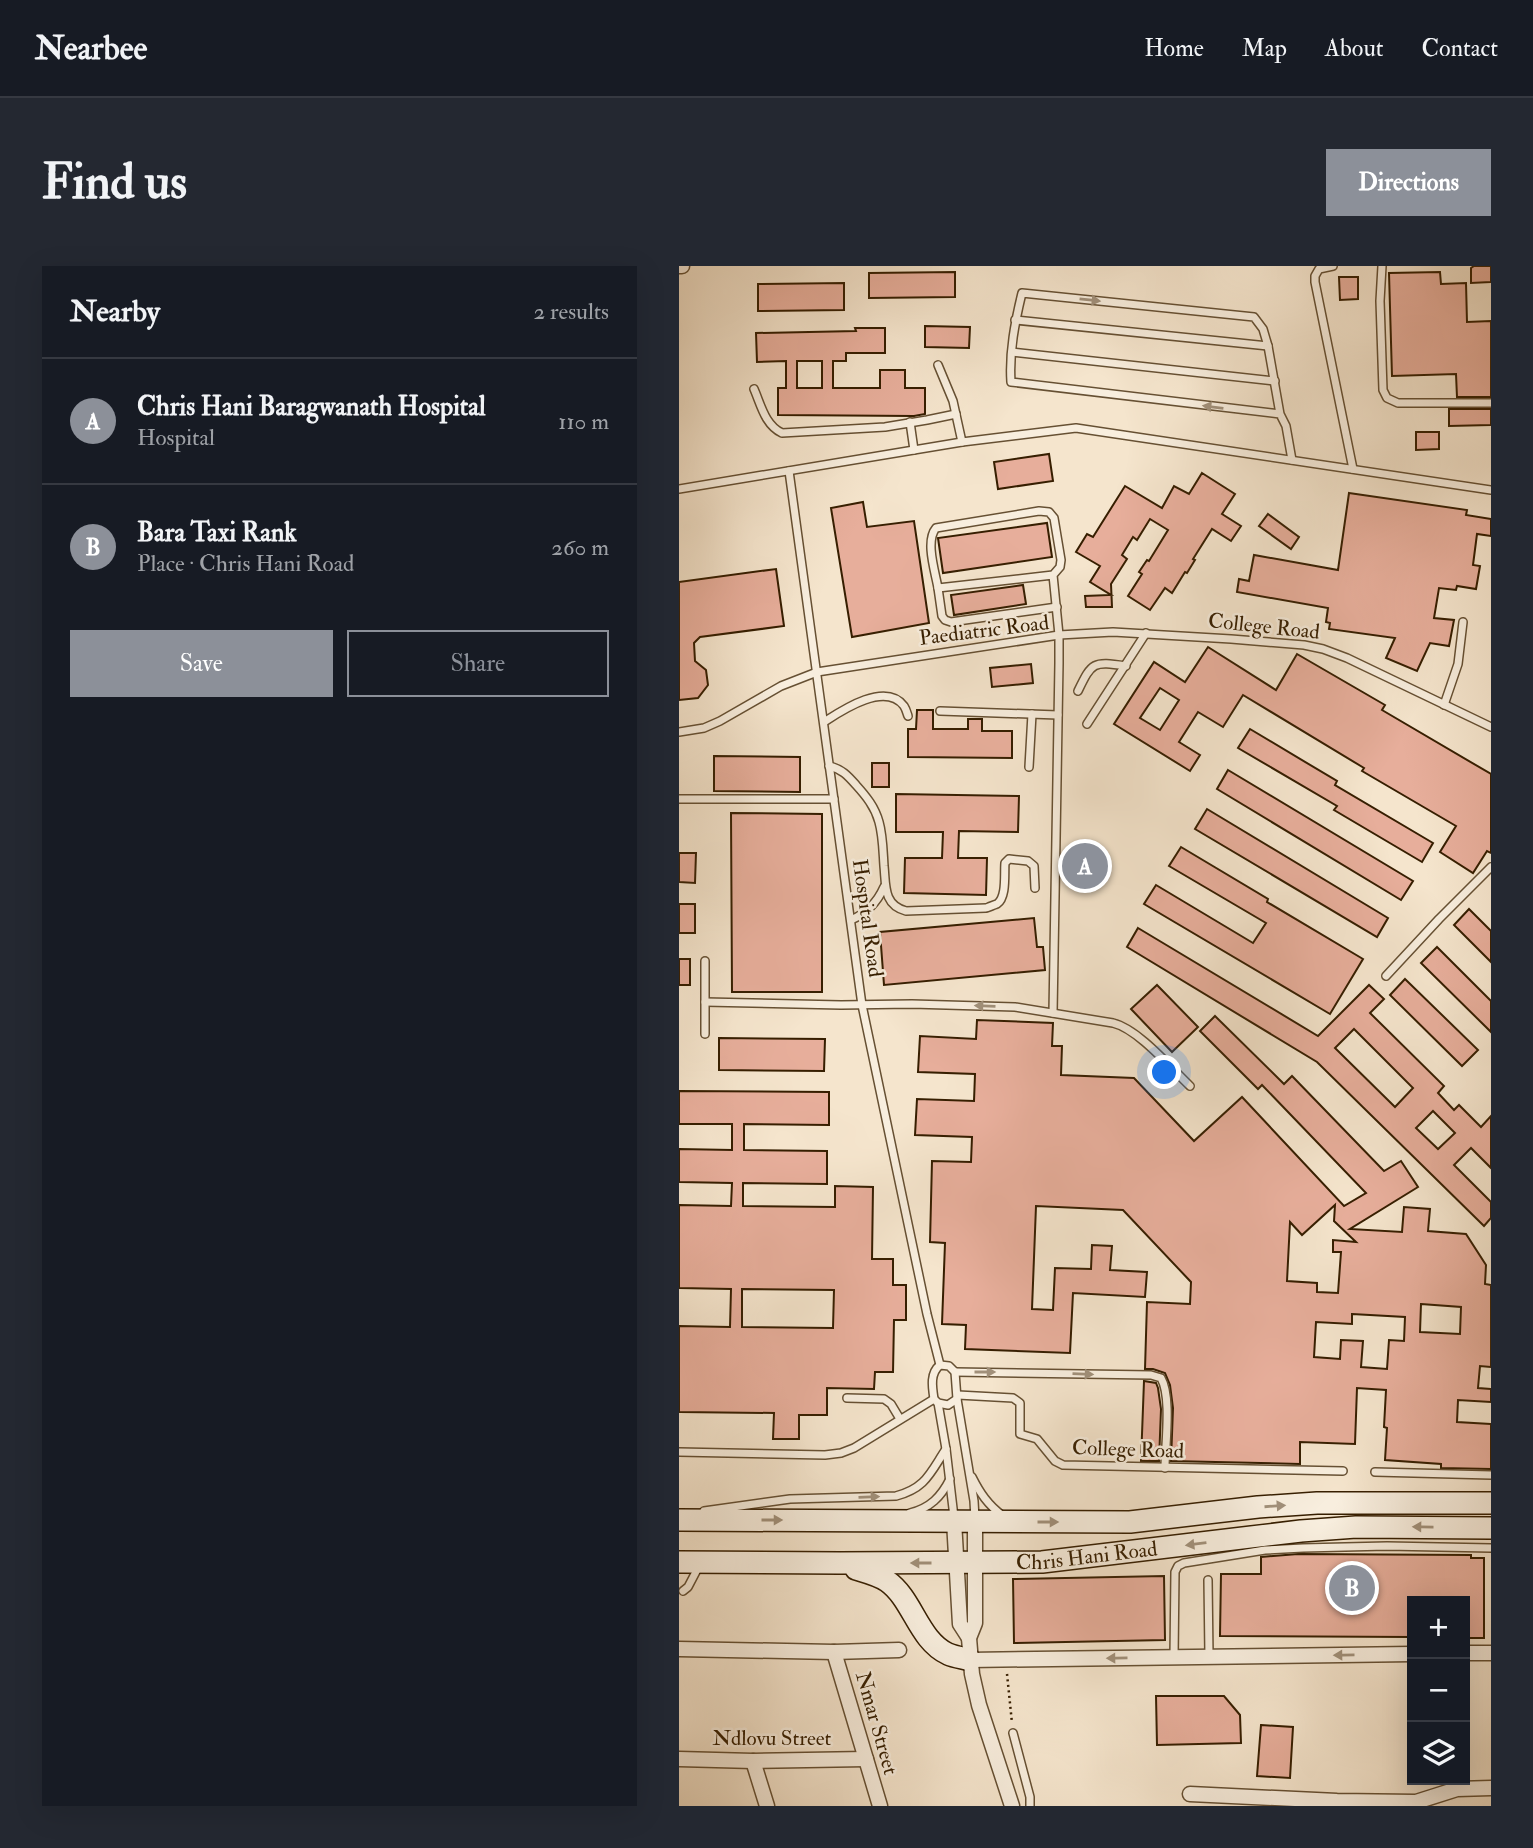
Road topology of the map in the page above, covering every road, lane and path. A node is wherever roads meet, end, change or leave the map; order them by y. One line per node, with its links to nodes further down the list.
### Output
1 (1333, 266): 16 (lane)
2 (1382, 266): 9 (lane)
3 (1015, 320): 4 (lane); 4 (lane, one-way to 4); 5 (lane)
4 (1268, 346): 7 (lane)
5 (1012, 352): 7 (lane); 11 (lane, one-way to 5)
6 (938, 365): 10 (lane)
7 (1275, 381): 11 (lane)
8 (754, 388): 12 (lane)
9 (1491, 403)
10 (956, 414): 12 (lane); 13 (lane)
11 (1280, 414): 15 (lane)
12 (910, 422): 14 (lane)
13 (962, 442): 14 (lane); 15 (lane)
14 (914, 450): 17 (lane)
15 (1292, 460): 16 (lane)
16 (1353, 469): 19 (lane)
17 (789, 471): 18 (lane); 27 (lane, Hospital Road)
18 (679, 489)
19 (1491, 490)
20 (1053, 575): 21 (lane); 21 (lane); 22 (lane)
21 (938, 588): 22 (lane)
22 (1057, 607): 25 (lane)
23 (1462, 622): 29 (lane)
24 (1146, 633): 25 (lane, College Road); 26 (lane); 29 (lane, College Road)
25 (1059, 635): 27 (lane, Paediatric Road); 32 (lane, Paediatric Road)
26 (1126, 666): 28 (lane); 35 (lane)
27 (817, 671): 34 (lane, Hospital Road); 37 (lane, Paediatric Road)
28 (1077, 691)
29 (1444, 705): 36 (lane, College Road)
30 (940, 711): 31 (lane)
31 (1032, 714): 32 (lane); 39 (lane)
32 (1058, 715): 50 (lane, Paediatric Road)
33 (908, 716): 34 (lane)
34 (824, 722): 38 (lane, Hospital Road)
35 (1087, 724)
36 (1491, 727)
37 (679, 732)
38 (829, 766): 41 (lane, Hospital Road); 43 (lane)
39 (1029, 767)
40 (679, 799): 41 (lane)
41 (834, 799): 45 (lane, Hospital Road)
42 (1491, 867): 47 (lane)
43 (884, 886): 44 (lane); 45 (lane)
44 (1035, 888)
45 (851, 920): 49 (lane, Hospital Road)
46 (705, 961): 48 (lane)
47 (1386, 975)
48 (705, 1002): 49 (lane); 51 (lane)
49 (862, 1005): 50 (lane, one-way to 49); 53 (lane, Hospital Road)
50 (1053, 1013): 52 (lane)
51 (705, 1034)
52 (1190, 1086)
53 (940, 1365): 54 (lane); 57 (lane)
54 (955, 1372): 55 (lane); 61 (lane, one-way to 61)
55 (958, 1397): 57 (lane); 61 (lane, College Road); 62 (lane)
56 (846, 1398): 58 (lane)
57 (936, 1401): 58 (lane); 59 (lane)
58 (900, 1419): 60 (lane)
59 (946, 1449): 66 (lane); 68 (lane, one-way to 59)
60 (679, 1452)
61 (1165, 1468): 63 (lane, College Road)
62 (968, 1470): 70 (lane); 71 (lane)
63 (1343, 1471)
64 (1375, 1472): 65 (lane)
65 (1491, 1475)
66 (950, 1479): 69 (lane); 70 (lane)
67 (1491, 1503): 71 (main road, Chris Hani Road, one-way to 67)
68 (679, 1517): 69 (main road, Chris Hani Road, one-way to 69)
69 (876, 1521): 70 (main road, Chris Hani Road)
70 (965, 1521): 71 (main road, Chris Hani Road); 76 (street); 76 (street)
71 (1014, 1522)
72 (1491, 1528): 76 (main road, Chris Hani Road, one-way to 76)
73 (1491, 1548): 86 (lane)
74 (679, 1562): 75 (main road, Chris Hani Road)
75 (701, 1562): 77 (main road, Chris Hani Road); 79 (lane)
76 (966, 1562): 77 (main road, Chris Hani Road, one-way to 77); 88 (street)
77 (840, 1563): 88 (main road)
78 (1208, 1580): 87 (lane)
79 (683, 1591)
80 (679, 1649): 82 (street, Nmar Street)
81 (899, 1650): 82 (street, Nmar Street)
82 (834, 1651): 91 (street, Nmar Street)
83 (1470, 1653): 84 (street)
84 (1491, 1653)
85 (1407, 1654): 87 (street, one-way to 87)
86 (1174, 1657): 87 (street); 88 (street, one-way to 88)
87 (1209, 1657)
88 (970, 1660): 100 (street)
89 (1013, 1733): 101 (lane)
90 (679, 1759): 92 (street, Ndlovu Street)
91 (866, 1759): 92 (street, Ndlovu Street); 99 (street, Nmar Street)
92 (753, 1761): 98 (street)
93 (1455, 1785): 97 (street)
94 (1466, 1785): 95 (street)
95 (1491, 1788)
96 (1190, 1794): 97 (street)
97 (1416, 1804)
98 (767, 1806)
99 (880, 1806)
100 (1012, 1806)
101 (1030, 1806)

